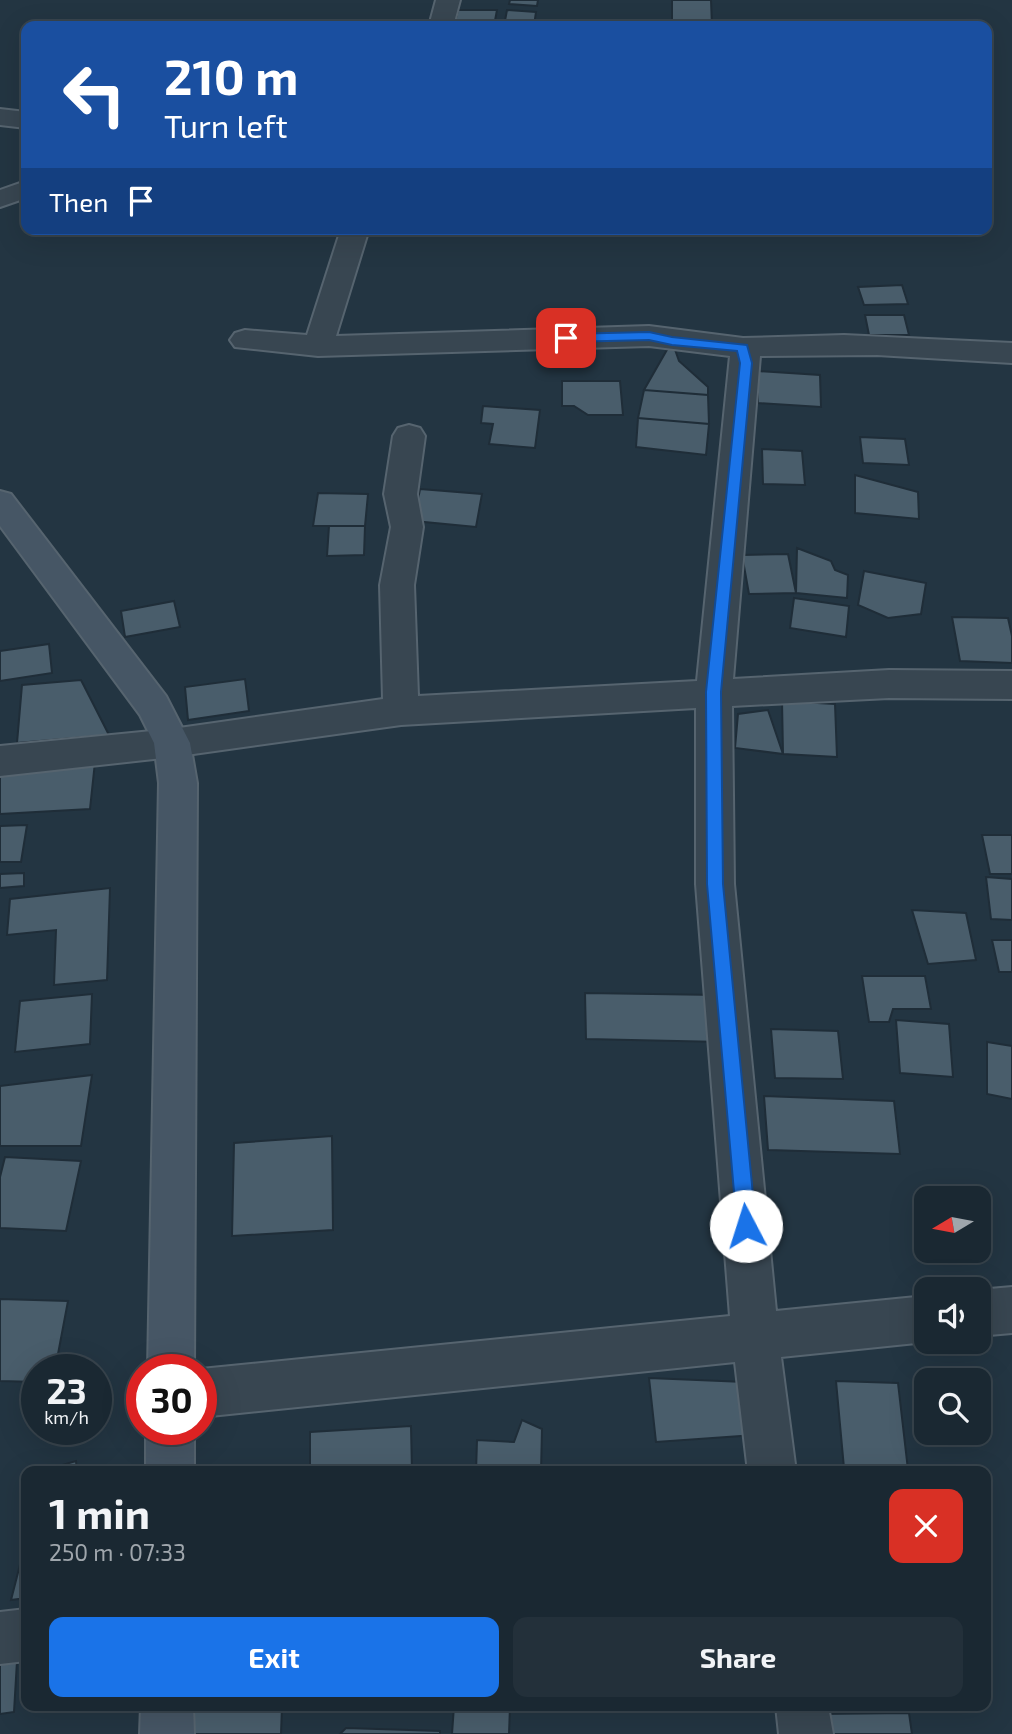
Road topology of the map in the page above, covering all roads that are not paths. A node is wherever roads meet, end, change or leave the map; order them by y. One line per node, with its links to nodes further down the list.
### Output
1 (449, 0): 2 (street)
2 (443, 21)
3 (0, 117): 4 (street)
4 (21, 119)
5 (21, 191): 6 (street)
6 (0, 199)
7 (353, 235): 9 (street)
8 (245, 340): 9 (street)
9 (318, 346): 10 (street)
10 (743, 348): 11 (street); 15 (street)
11 (1012, 353)
12 (409, 436): 16 (street)
13 (0, 502): 17 (main road)
14 (1012, 685): 15 (street)
15 (714, 692): 16 (street); 22 (street)
16 (401, 710): 17 (street)
17 (172, 743): 18 (street); 23 (main road)
18 (0, 761)
19 (1012, 1310): 20 (street)
20 (991, 1312)
21 (914, 1320): 22 (street)
22 (755, 1335): 24 (street); 27 (street)
23 (171, 1354)
24 (217, 1391)
25 (170, 1445): 26 (main road)
26 (170, 1466)
27 (771, 1466)
28 (21, 1636): 29 (street)
29 (0, 1638)
30 (167, 1711): 32 (main road)
31 (803, 1711): 33 (street)
32 (167, 1734)
33 (806, 1734)

